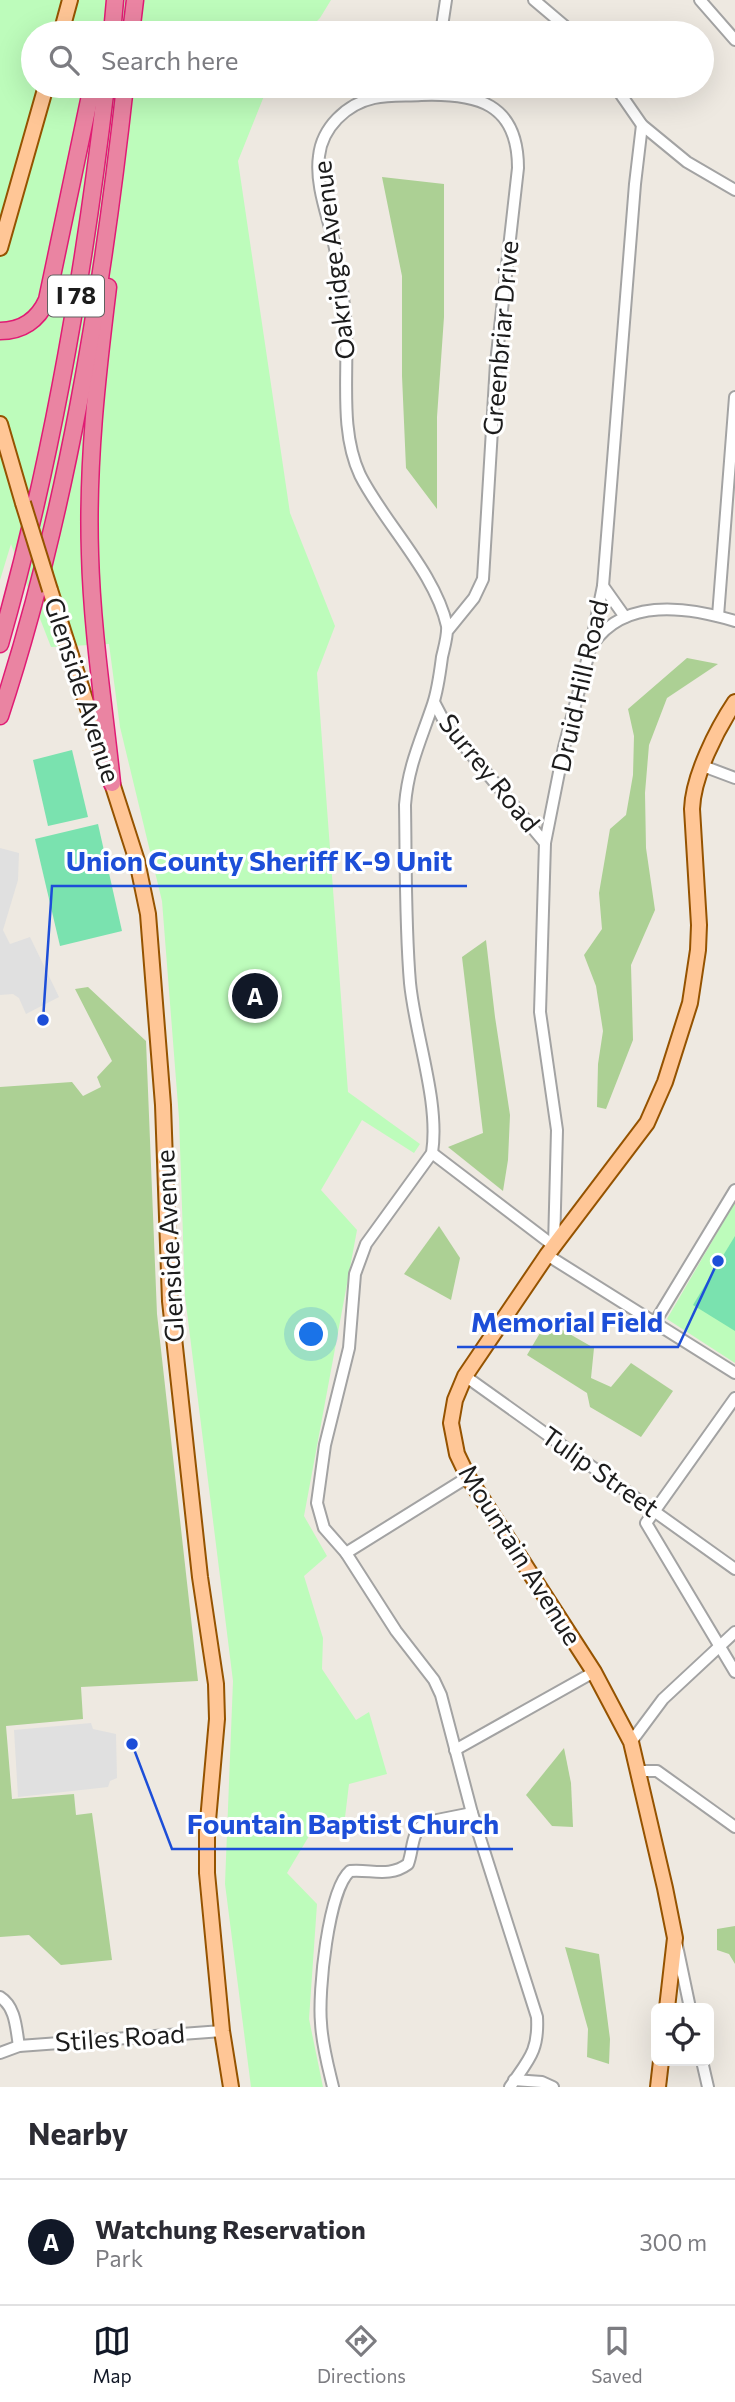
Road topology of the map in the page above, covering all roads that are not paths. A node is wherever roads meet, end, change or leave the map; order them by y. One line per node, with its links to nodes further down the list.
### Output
1 (70, 0): 7 (main road)
2 (135, 0): 9 (highway)
3 (446, 0): 10 (street)
4 (534, 0): 11 (street)
5 (700, 0): 12 (street)
6 (115, 4): 8 (highway)
7 (64, 21)
8 (109, 21)
9 (132, 21)
10 (443, 21)
11 (559, 21)
12 (735, 40)
13 (43, 98): 23 (main road)
14 (89, 98): 24 (highway)
15 (104, 98): 32 (highway, I 78)
16 (124, 98): 22 (highway, I 78)
17 (373, 98): 31 (street, Oakridge Avenue)
18 (470, 98): 31 (street, Greenbriar Drive)
19 (623, 98): 20 (street)
20 (642, 125): 21 (street); 27 (street, Druid Hill Road)
21 (735, 190)
22 (110, 210): 36 (highway, I 78); 41 (highway)
23 (0, 248)
24 (0, 331)
25 (735, 397): 28 (street)
26 (0, 424): 41 (main road, Glenside Avenue, bridge)
27 (603, 586): 29 (street); 33 (street, Druid Hill Road)
28 (718, 616): 29 (street); 30 (street)
29 (625, 617): 33 (street)
30 (735, 621)
31 (447, 629): 34 (street)
32 (0, 644)
33 (590, 649): 42 (street, Druid Hill Road)
34 (434, 702): 37 (street, Surrey Road); 38 (street)
35 (735, 702): 39 (main road, Mountain Avenue)
36 (0, 716)
37 (445, 723): 38 (street); 42 (street, Surrey Road)
38 (424, 726): 43 (street)
39 (703, 766): 40 (street); 45 (main road, Mountain Avenue)
40 (735, 778)
41 (112, 783): 67 (main road, Glenside Avenue)
42 (545, 843): 45 (street, Druid Hill Road)
43 (432, 1153): 45 (street); 52 (street)
44 (735, 1190): 46 (street)
45 (550, 1250): 46 (street); 48 (main road, Mountain Avenue)
46 (655, 1322): 47 (street)
47 (735, 1373)
48 (465, 1376): 50 (main road, Mountain Avenue); 51 (street, Tulip Street)
49 (735, 1398): 51 (street)
50 (468, 1477): 52 (street); 56 (main road, Mountain Avenue)
51 (654, 1511): 53 (street, Tulip Street); 55 (street)
52 (346, 1553): 59 (street)
53 (735, 1569)
54 (735, 1632): 55 (street)
55 (720, 1648): 57 (street); 58 (street)
56 (594, 1672): 58 (main road, Mountain Avenue); 59 (street)
57 (735, 1672)
58 (631, 1742): 60 (main road, Mountain Avenue)
59 (455, 1750): 61 (street)
60 (638, 1771): 62 (street); 63 (main road, Mountain Avenue)
61 (472, 1813): 70 (street); 76 (street)
62 (735, 1827)
63 (675, 1938): 65 (main road, Mountain Avenue); 66 (street)
64 (0, 1997): 68 (street)
65 (668, 2003)
66 (689, 2003)
67 (222, 2031): 68 (street, Stiles Road); 75 (main road, Glenside Avenue)
68 (19, 2046): 69 (street, Stiles Road)
69 (0, 2053)
70 (528, 2060): 73 (street); 74 (street)
71 (660, 2066): 77 (main road)
72 (703, 2066): 78 (street)
73 (512, 2084): 74 (street)
74 (547, 2085)
75 (231, 2087)
76 (333, 2087)
77 (658, 2087)
78 (708, 2087)

